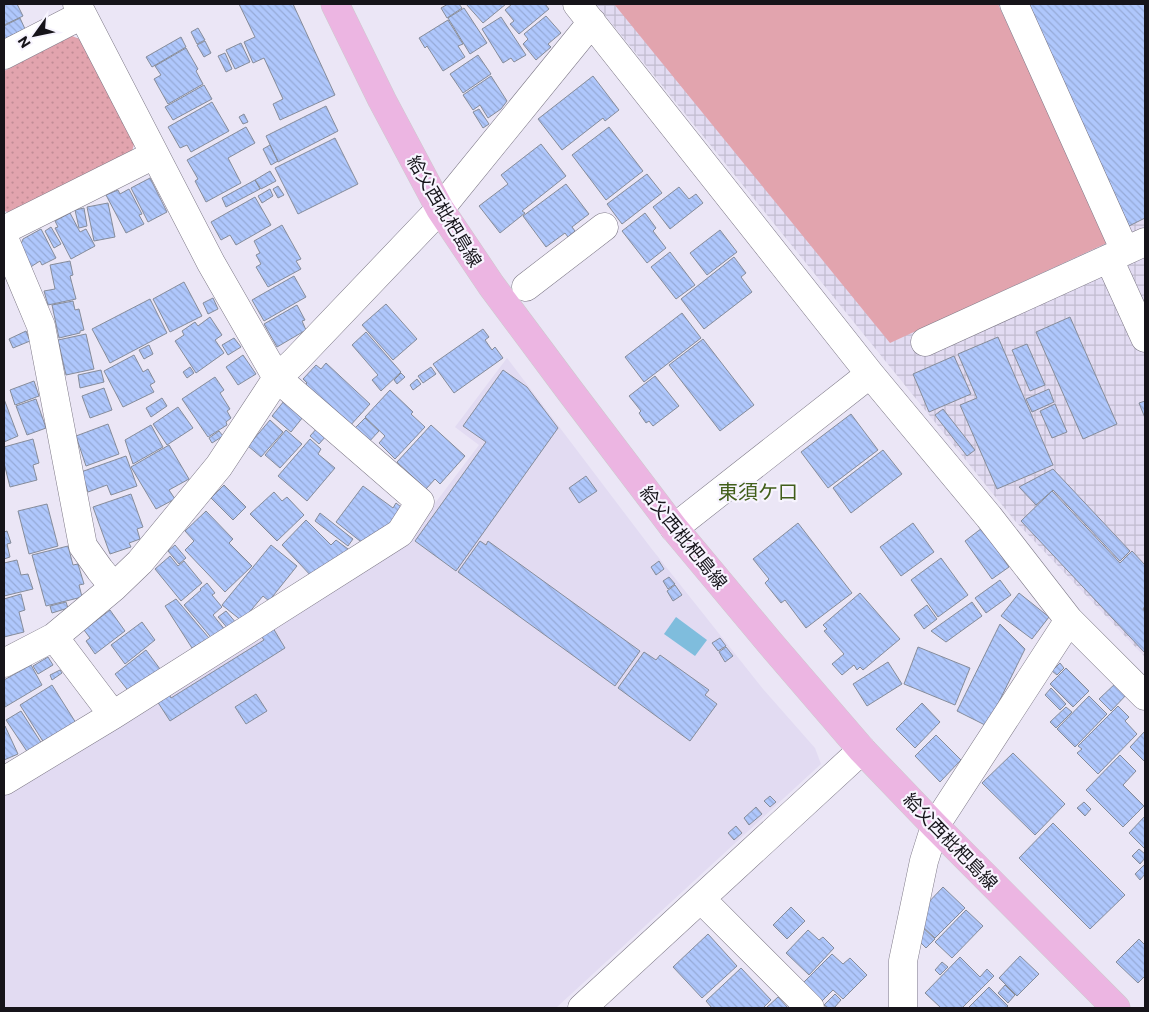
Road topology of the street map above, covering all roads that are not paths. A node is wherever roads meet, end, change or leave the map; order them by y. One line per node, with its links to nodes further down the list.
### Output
1 (335, 4): 7 (main road, 給父西枇杷島線)
2 (1014, 4): 11 (street)
3 (80, 10): 5 (street); 6 (street)
4 (584, 13): 7 (street); 15 (street)
5 (4, 55)
6 (154, 155): 9 (street); 16 (street)
7 (440, 210): 16 (street); 17 (main road, 給父西枇杷島線)
8 (604, 227): 12 (street)
9 (4, 230)
10 (4, 238): 18 (street)
11 (1126, 250): 13 (street); 14 (street)
12 (526, 287)
13 (1145, 338)
14 (925, 342)
15 (870, 374): 17 (street); 19 (street)
16 (278, 378): 18 (street); 23 (street)
17 (674, 528): 24 (main road, 給父西枇杷島線)
18 (114, 586): 20 (street)
19 (1069, 620): 22 (street); 26 (street)
20 (54, 637): 21 (street); 23 (street)
21 (4, 663)
22 (1145, 696)
23 (113, 715): 25 (street)
24 (862, 750): 26 (main road, 給父西枇杷島線); 27 (street)
25 (4, 781)
26 (935, 826): 30 (street); 31 (main road, 給父西枇杷島線)
27 (702, 899): 28 (street); 29 (street)
28 (582, 1008)
29 (810, 1008)
30 (903, 1008)
31 (1116, 1008)

